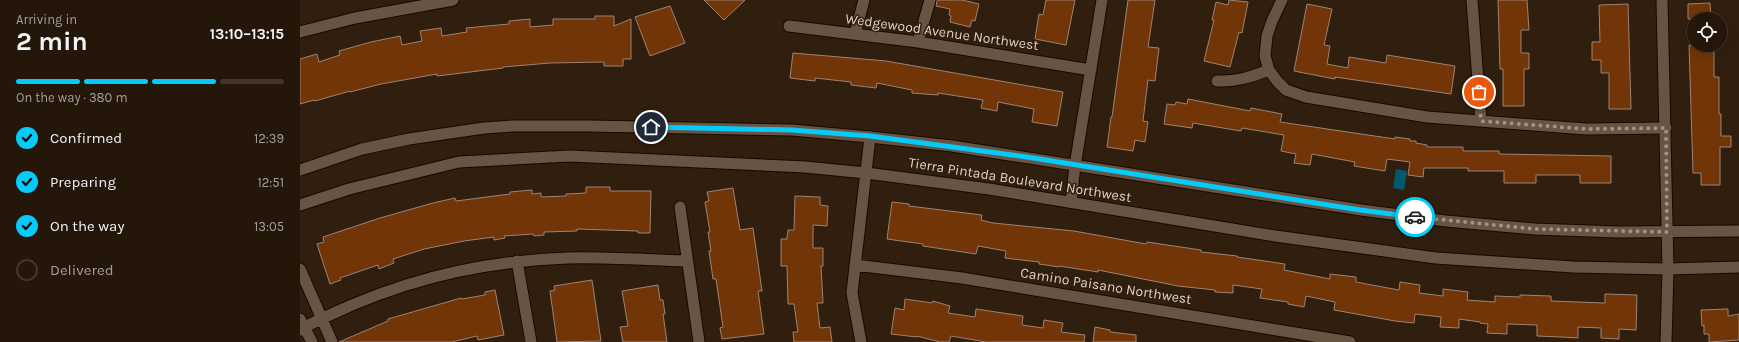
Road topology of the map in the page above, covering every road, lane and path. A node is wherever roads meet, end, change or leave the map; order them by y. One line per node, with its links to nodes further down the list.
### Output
1 (453, 0): 9 (street)
2 (864, 0): 10 (street)
3 (930, 0): 11 (street)
4 (1102, 0): 12 (street)
5 (1282, 0): 13 (street)
6 (1472, 0): 15 (street)
7 (1662, 0): 16 (street)
8 (788, 26): 10 (street, Wedgewood Avenue Northwest)
9 (300, 32)
10 (855, 34): 11 (street, Wedgewood Avenue Northwest)
11 (918, 42): 12 (street, Wedgewood Avenue Northwest)
12 (1091, 70): 18 (street)
13 (1270, 70): 14 (street); 15 (street)
14 (1217, 81)
15 (1481, 121): 16 (street)
16 (1666, 128): 25 (street)
17 (870, 136): 18 (street, Tierra Pintada Boulevard Northwest); 19 (street, Tierra Pintada Boulevard Northwest); 20 (street)
18 (1075, 166): 21 (street); 25 (street, Tierra Pintada Boulevard Northwest)
19 (300, 170)
20 (866, 173): 21 (street, Tierra Pintada Boulevard Northwest); 22 (street, Tierra Pintada Boulevard Northwest); 28 (street)
21 (1071, 202): 31 (street, Tierra Pintada Boulevard Northwest)
22 (300, 205)
23 (680, 207): 26 (street)
24 (1739, 231): 25 (street, Tierra Pintada Boulevard Northwest)
25 (1667, 232): 31 (street)
26 (687, 260): 27 (street); 37 (street)
27 (517, 261): 32 (street); 36 (street)
28 (855, 265): 38 (street); 39 (street, Camino Paisano Northwest)
29 (1739, 267): 31 (street, Tierra Pintada Boulevard Northwest)
30 (300, 269): 32 (street)
31 (1668, 269): 40 (street)
32 (322, 319): 33 (street); 35 (street)
33 (302, 325): 34 (street)
34 (312, 342)
35 (332, 342)
36 (531, 342)
37 (699, 342)
38 (861, 342)
39 (1350, 342)
40 (1666, 342)

